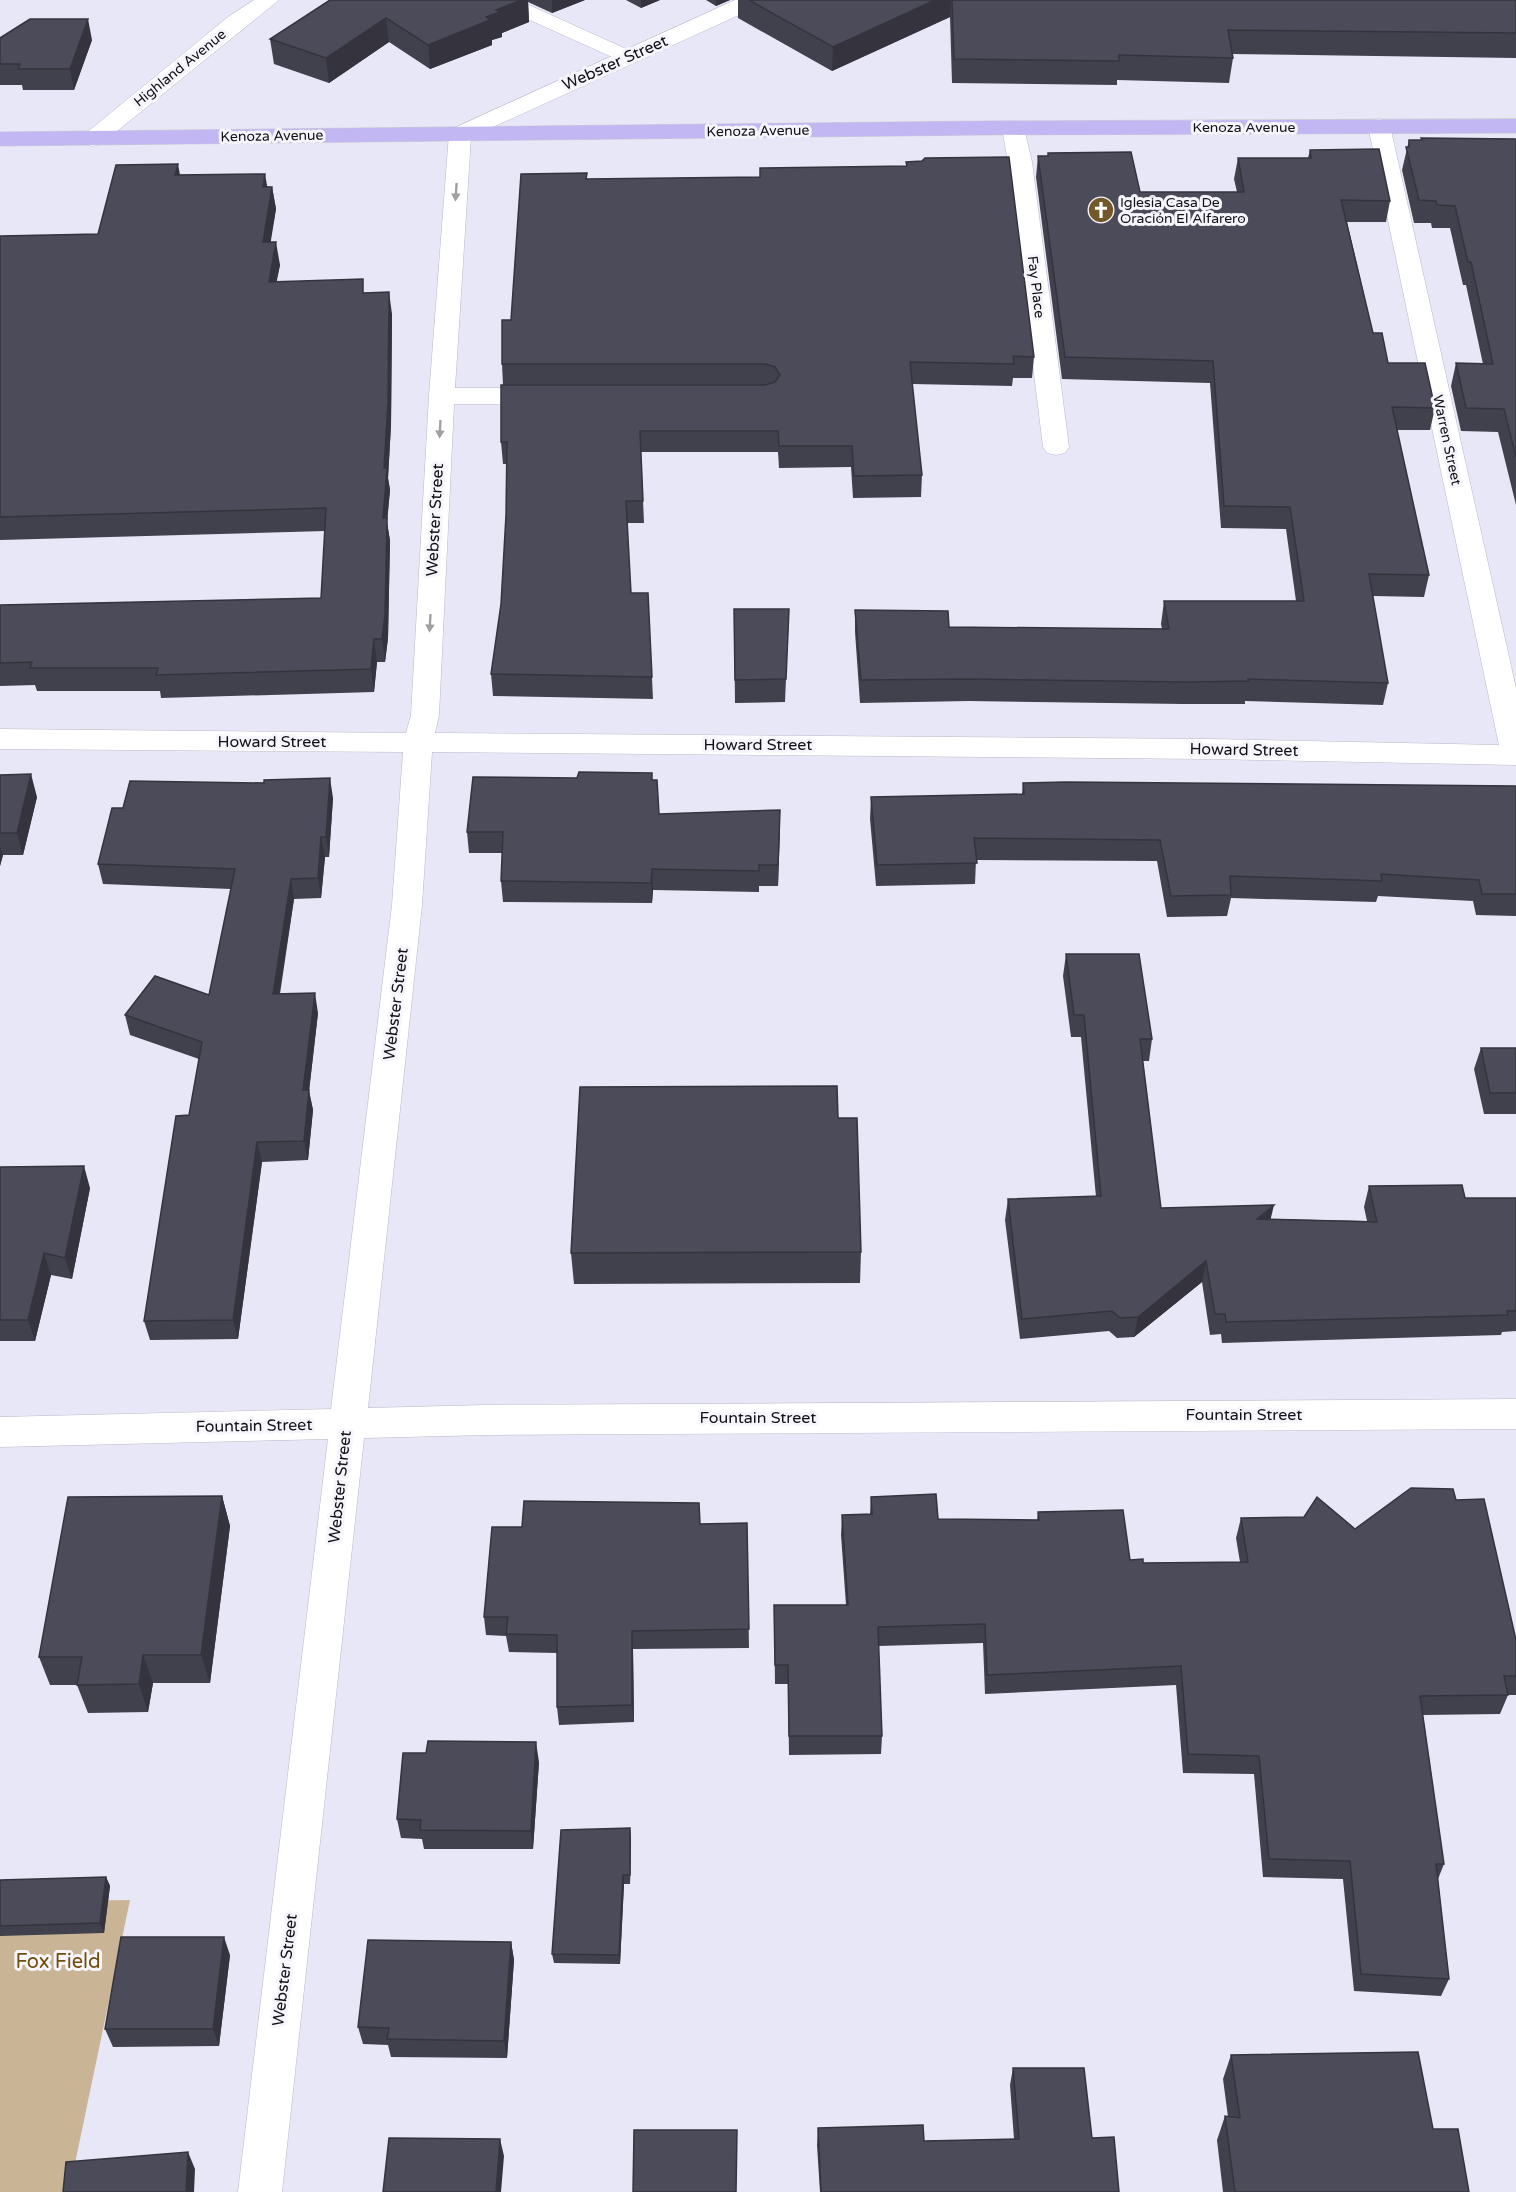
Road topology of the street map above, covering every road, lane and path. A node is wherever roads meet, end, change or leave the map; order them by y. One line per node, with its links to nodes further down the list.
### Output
1 (268, 0): 9 (street, Highland Avenue)
2 (501, 0): 4 (lane)
3 (753, 0): 4 (street, Webster Street)
4 (628, 57): 8 (street, Webster Street)
5 (1379, 126): 6 (main road, Kenoza Avenue); 7 (main road, Kenoza Avenue); 16 (street, Warren Street)
6 (1516, 126)
7 (1013, 128): 8 (main road, Kenoza Avenue); 13 (street, Fay Place)
8 (460, 134): 9 (main road, Kenoza Avenue); 11 (street, Webster Street, one-way to 11)
9 (93, 139): 10 (main road, Kenoza Avenue)
10 (0, 140)
11 (442, 396): 12 (street); 15 (street, Webster Street, one-way to 15)
12 (573, 396)
13 (1056, 447)
14 (0, 739): 15 (street, Howard Street)
15 (418, 743): 16 (street, Howard Street); 18 (street, Webster Street)
16 (1516, 755)
17 (1516, 1414): 18 (street, Fountain Street)
18 (347, 1423): 19 (street, Fountain Street); 20 (street, Webster Street)
19 (0, 1432)
20 (260, 2192)

